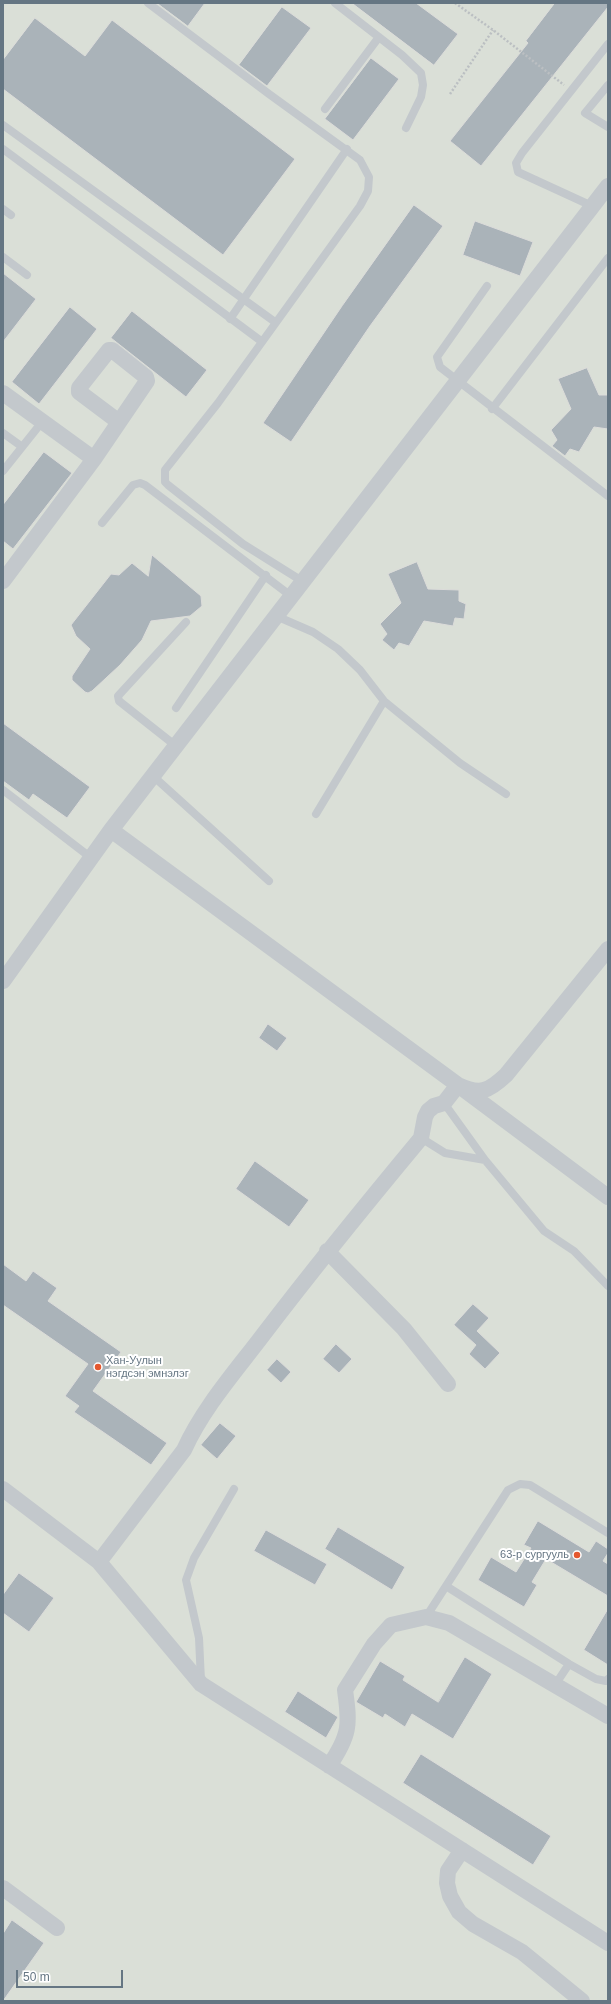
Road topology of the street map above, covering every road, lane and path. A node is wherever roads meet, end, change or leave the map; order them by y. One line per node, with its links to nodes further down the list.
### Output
1 (148, 3): 15 (lane)
2 (335, 3): 5 (lane)
3 (455, 3): 4 (path)
4 (493, 30): 8 (path); 9 (path)
5 (379, 37): 10 (lane); 13 (lane)
6 (608, 44): 8 (lane)
7 (608, 85): 12 (lane)
8 (571, 90): 16 (lane)
9 (450, 94)
10 (325, 109)
11 (3, 125): 23 (lane)
12 (608, 127)
13 (406, 128)
14 (3, 149): 24 (lane)
15 (347, 149): 23 (lane); 25 (lane)
16 (604, 194): 27 (street)
17 (3, 209): 18 (lane)
18 (11, 215)
19 (3, 257): 21 (lane)
20 (608, 258): 29 (lane)
21 (27, 274)
22 (486, 286): 27 (lane)
23 (243, 299): 24 (lane); 25 (lane)
24 (230, 319): 26 (lane)
25 (275, 322): 26 (lane)
26 (261, 342): 40 (lane)
27 (457, 382): 29 (lane); 40 (street)
28 (3, 393): 30 (street)
29 (492, 409): 36 (lane)
30 (42, 422): 33 (lane); 34 (street)
31 (119, 422): 31 (street); 34 (street)
32 (3, 433): 33 (lane)
33 (21, 446): 35 (lane)
34 (94, 459): 39 (street)
35 (3, 471)
36 (608, 496)
37 (102, 522): 38 (lane)
38 (266, 575): 41 (lane); 45 (lane)
39 (3, 581)
40 (302, 581): 41 (street)
41 (291, 596): 42 (street)
42 (276, 616): 44 (lane); 46 (street)
43 (186, 622): 46 (lane)
44 (384, 701): 49 (lane); 50 (lane)
45 (176, 708)
46 (176, 746): 47 (street)
47 (153, 776): 51 (street); 53 (lane)
48 (3, 790): 52 (lane)
49 (506, 794)
50 (316, 814)
51 (111, 830): 52 (street); 56 (street)
52 (90, 857): 55 (street)
53 (270, 881)
54 (608, 949): 56 (street)
55 (3, 981)
56 (458, 1085): 57 (street); 60 (street)
57 (444, 1102): 58 (street); 59 (lane)
58 (421, 1138): 59 (lane); 61 (street)
59 (485, 1160): 62 (lane)
60 (608, 1197)
61 (327, 1251): 63 (street); 67 (street)
62 (608, 1286)
63 (448, 1384)
64 (3, 1489): 67 (street)
65 (234, 1489): 72 (lane)
66 (608, 1533): 68 (lane)
67 (99, 1562): 72 (street)
68 (446, 1586): 69 (lane); 70 (lane)
69 (426, 1617): 73 (street); 75 (street)
70 (569, 1664): 71 (lane); 73 (lane)
71 (608, 1679)
72 (201, 1684): 75 (street)
73 (555, 1685): 74 (street)
74 (608, 1716)
75 (330, 1766): 76 (street)
76 (462, 1850): 79 (street); 80 (street)
77 (3, 1888): 78 (street)
78 (57, 1928)
79 (608, 1943)
80 (575, 1998)

